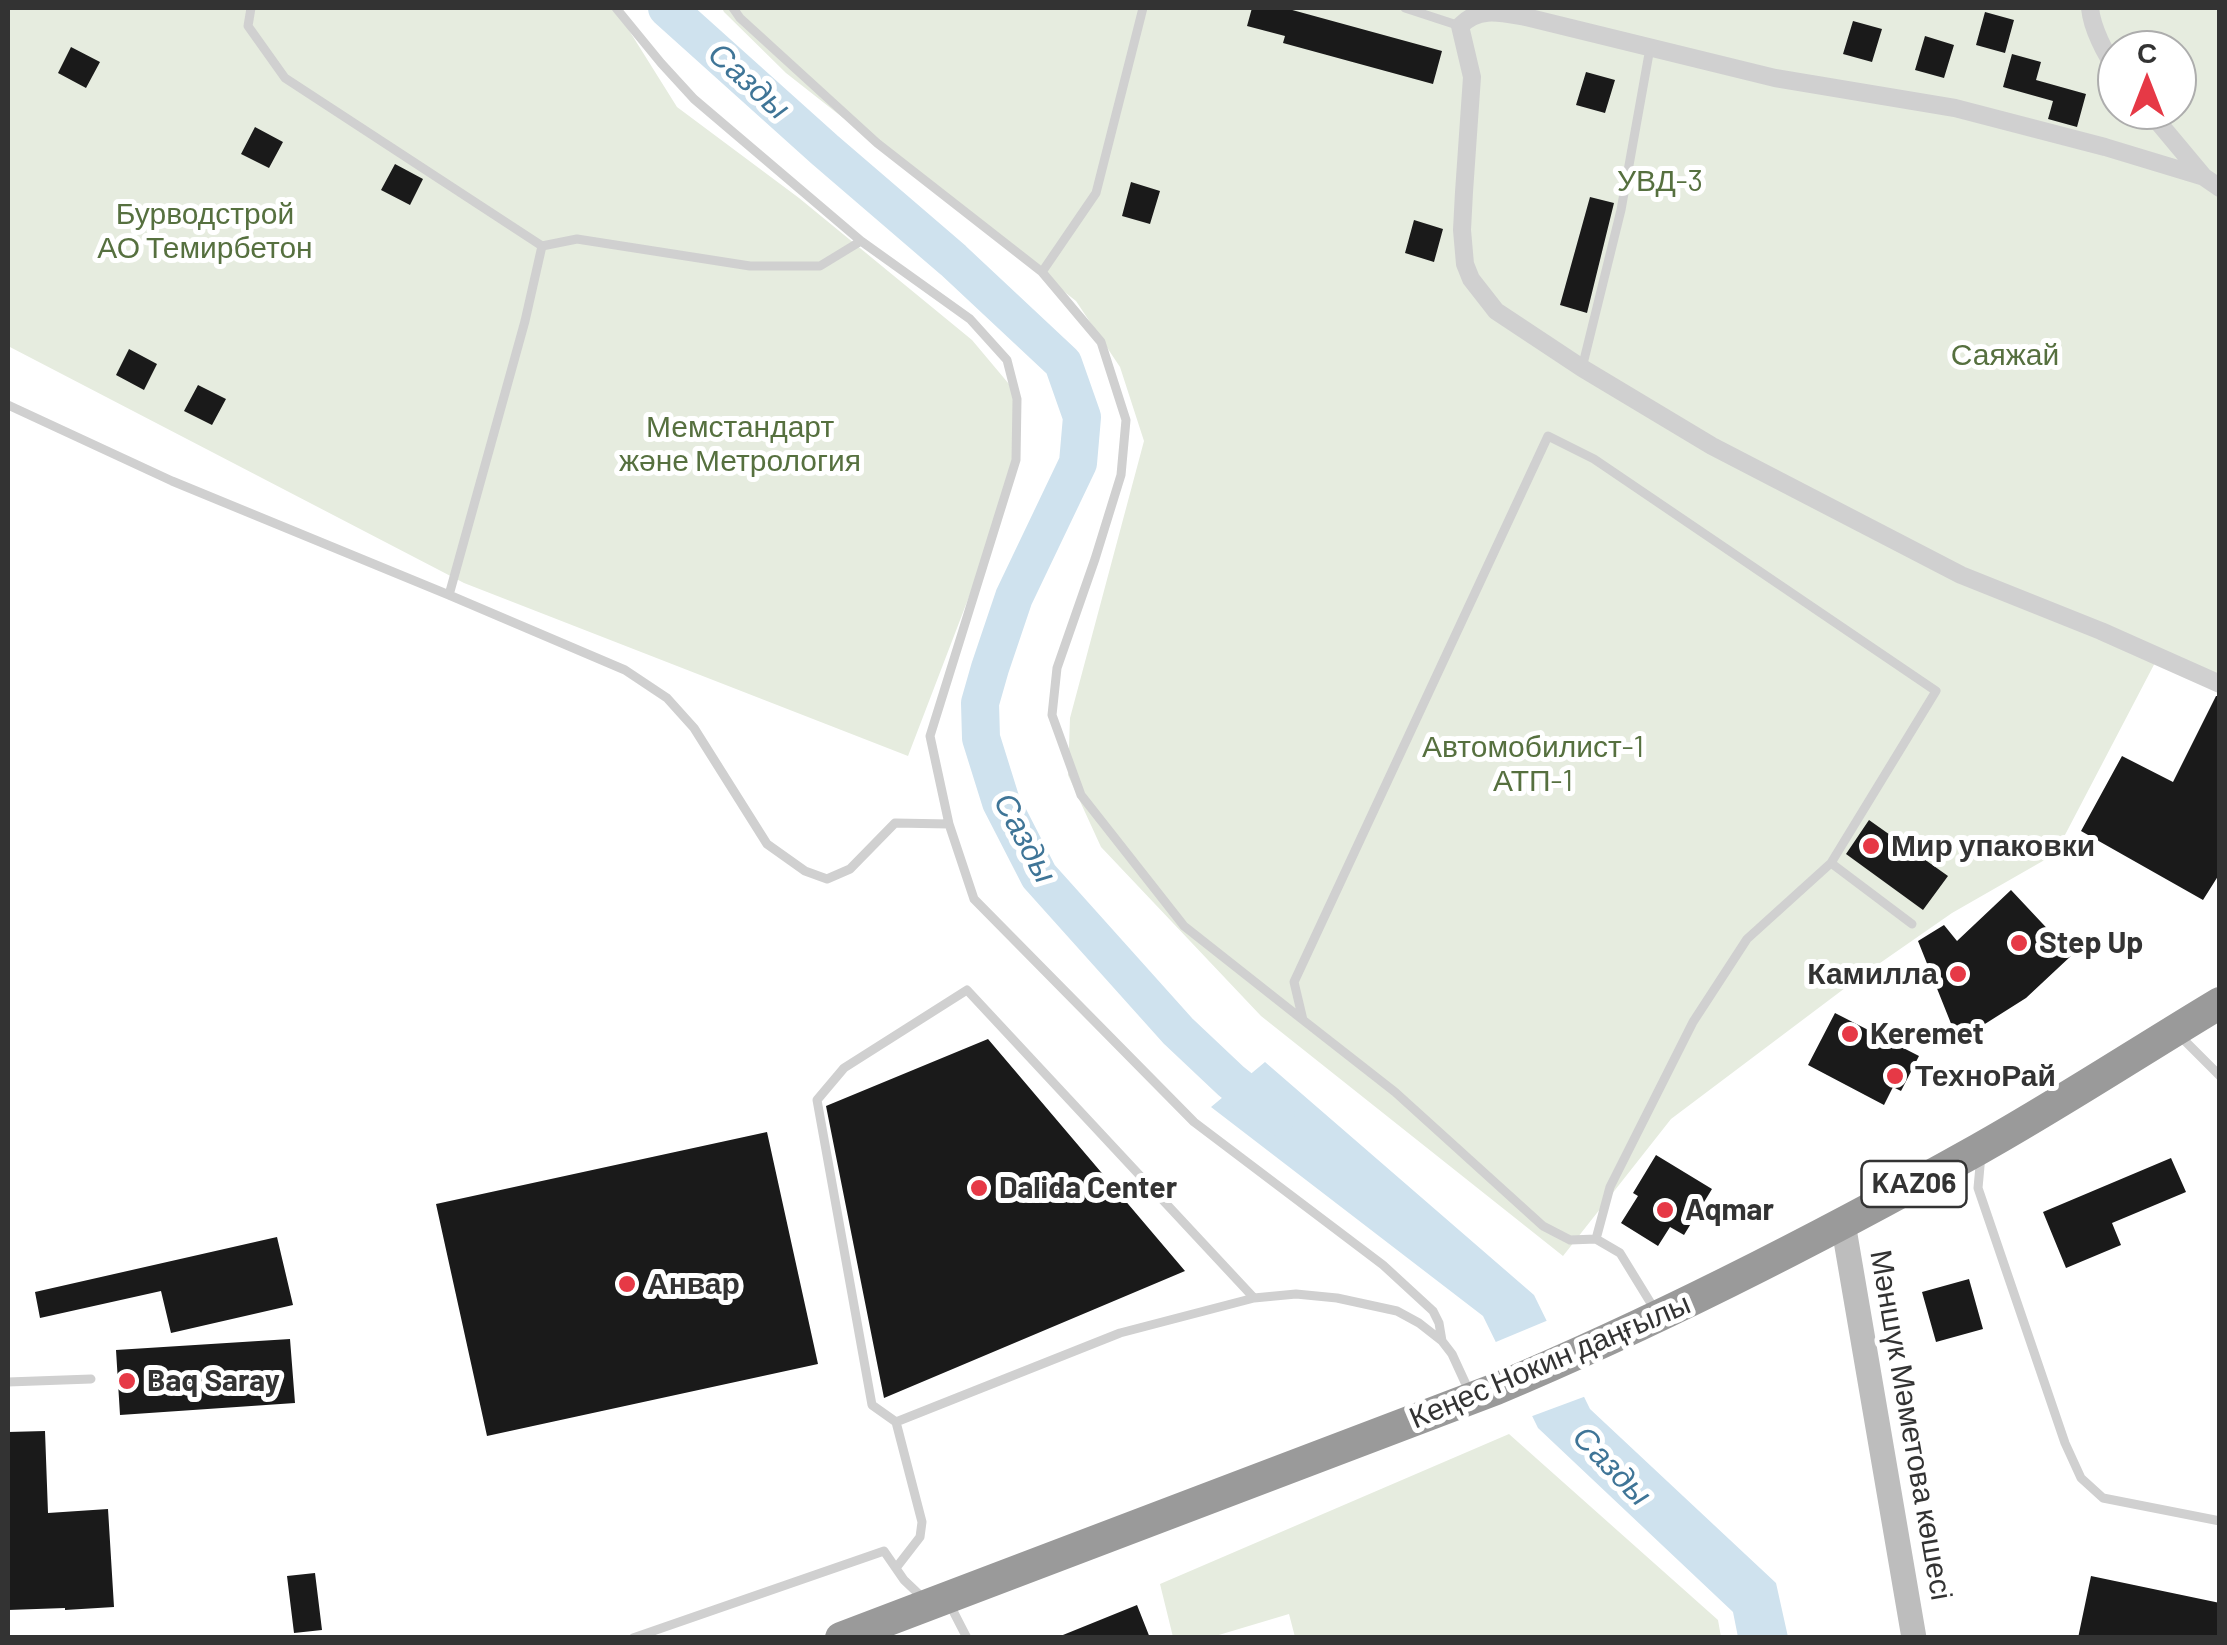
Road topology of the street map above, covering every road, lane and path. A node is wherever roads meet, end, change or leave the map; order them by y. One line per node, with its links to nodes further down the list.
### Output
1 (252, 8): 11 (lane)
2 (616, 8): 10 (lane)
3 (732, 8): 12 (lane)
4 (1143, 8): 12 (lane)
5 (1405, 8): 6 (lane)
6 (1460, 26): 7 (street); 13 (street)
7 (1650, 48): 9 (street); 13 (lane)
8 (2166, 130): 9 (street)
9 (2212, 182)
10 (861, 241): 11 (lane); 17 (lane)
11 (542, 246): 15 (lane)
12 (1042, 272): 21 (lane)
13 (1582, 368): 16 (street)
14 (8, 405): 15 (lane)
15 (449, 595): 17 (lane)
16 (2220, 684)
17 (949, 824): 29 (lane)
18 (1831, 863): 19 (lane); 21 (lane); 26 (lane)
19 (1912, 924)
20 (2220, 1003): 22 (highway, Кеңес Нокин даңғылы / KАZ06)
21 (1303, 1020): 26 (lane)
22 (2175, 1030): 23 (lane); 24 (highway, Кеңес Нокин даңғылы / KАZ06)
23 (2220, 1076)
24 (1982, 1147): 25 (highway, Кеңес Нокин даңғылы / KАZ06); 34 (lane)
25 (1843, 1223): 28 (highway, Кеңес Нокин даңғылы / KАZ06); 40 (main road, Мәншүк Мәметова көшесі)
26 (1596, 1239): 28 (lane)
27 (1254, 1298): 29 (lane); 33 (lane); 33 (lane)
28 (1660, 1317): 32 (highway, Кеңес Нокин даңғылы / KАZ06)
29 (1442, 1342): 32 (lane)
30 (91, 1379): 31 (lane)
31 (8, 1382)
32 (1484, 1394): 36 (highway, Кеңес Нокин даңғылы / KАZ06)
33 (896, 1422): 35 (lane)
34 (2220, 1521)
35 (896, 1568): 36 (lane); 37 (lane)
36 (925, 1609): 38 (highway, Кеңес Нокин даңғылы / KАZ06); 39 (lane)
37 (633, 1638)
38 (841, 1638)
39 (968, 1638)
40 (1914, 1638)

